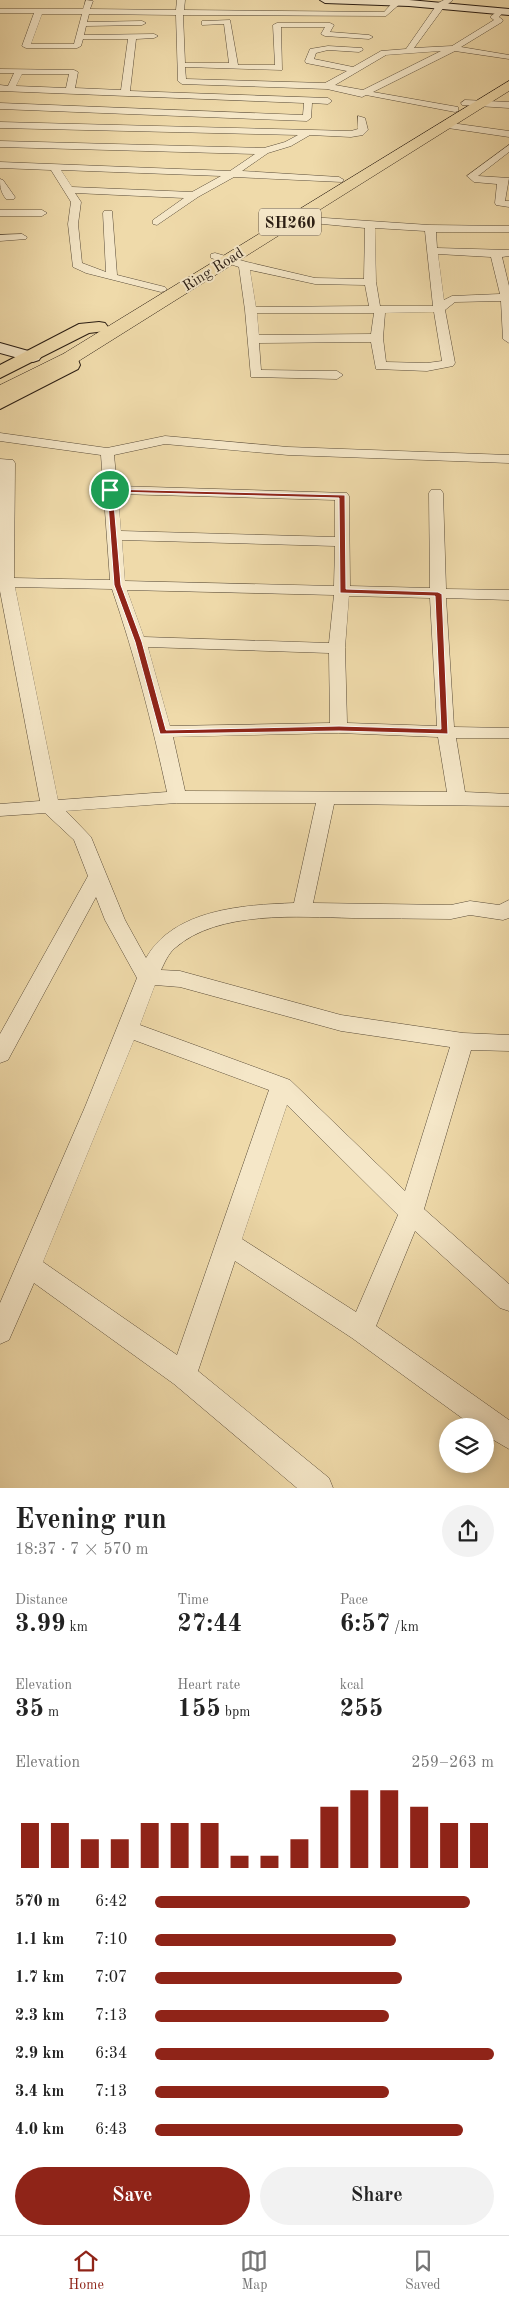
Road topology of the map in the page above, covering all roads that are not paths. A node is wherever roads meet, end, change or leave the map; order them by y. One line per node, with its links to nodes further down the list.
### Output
1 (90, 0): 9 (street)
2 (181, 0): 10 (street)
3 (325, 0): 4 (street)
4 (382, 1): 5 (street)
5 (398, 2): 6 (street); 14 (street)
6 (445, 3): 12 (street); 30 (street)
7 (0, 11): 8 (street)
8 (39, 11): 9 (street); 27 (street)
9 (86, 11): 10 (street); 21 (street)
10 (179, 11): 11 (street); 18 (street)
11 (228, 12): 13 (street); 17 (street)
12 (504, 12): 28 (street)
13 (277, 13): 14 (street); 22 (street)
14 (386, 14): 23 (street)
15 (151, 22): 21 (street)
16 (170, 22): 18 (street)
17 (227, 22): 20 (street); 36 (street)
18 (179, 23): 19 (street); 35 (street)
19 (189, 23)
20 (198, 23)
21 (83, 24): 26 (street)
22 (277, 25): 23 (street); 36 (street)
23 (374, 31): 29 (street)
24 (132, 36): 25 (street); 26 (street); 48 (street)
25 (154, 36)
26 (79, 37): 34 (street)
27 (26, 46): 32 (street); 34 (street)
28 (454, 48): 30 (street); 33 (street); 47 (street)
29 (359, 50): 31 (street); 37 (street)
30 (409, 50): 31 (street)
31 (384, 53): 37 (street)
32 (23, 55)
33 (509, 57)
34 (76, 59): 39 (street); 46 (street)
35 (181, 65): 36 (street); 41 (street)
36 (234, 65)
37 (354, 70): 43 (street)
38 (0, 71): 39 (street)
39 (19, 72): 45 (street)
40 (509, 76): 56 (highway, Ring Road / SH260)
41 (182, 81): 43 (street); 50 (street)
42 (509, 85): 56 (highway, Ring Road / SH260)
43 (327, 86): 47 (street)
44 (0, 88): 45 (street)
45 (11, 89): 46 (street)
46 (70, 92): 48 (street)
47 (366, 92): 51 (street); 56 (street)
48 (125, 94): 49 (street)
49 (136, 94): 50 (street); 57 (street)
50 (177, 96): 52 (street)
51 (357, 96)
52 (308, 100): 53 (street); 58 (street)
53 (328, 101)
54 (509, 105): 56 (street)
55 (0, 106): 57 (street)
56 (466, 106): 61 (highway, Ring Road / SH260); 72 (highway, Ring Road / SH260)
57 (125, 111): 58 (street); 62 (street)
58 (307, 118): 63 (street)
59 (361, 118): 63 (street)
60 (0, 125): 62 (street)
61 (444, 125): 64 (street); 82 (highway, Ring Road / SH260)
62 (117, 127): 63 (street); 68 (street)
63 (308, 133): 67 (street)
64 (509, 134)
65 (0, 144): 68 (street)
66 (509, 148): 73 (street)
67 (265, 151): 68 (street); 71 (street)
68 (100, 158): 70 (street); 71 (street)
69 (0, 165): 70 (street)
70 (54, 167): 75 (street)
71 (232, 174): 72 (street); 76 (street)
72 (339, 180): 92 (highway, Ring Road / SH260)
73 (505, 181): 78 (street)
74 (0, 182): 77 (street)
75 (70, 190): 76 (street); 94 (street)
76 (194, 194): 83 (street)
77 (10, 197)
78 (509, 204)
79 (0, 213): 80 (street)
80 (42, 213)
81 (108, 213): 94 (street)
82 (295, 219): 84 (street); 92 (highway, Ring Road / SH260)
83 (157, 222)
84 (370, 225): 86 (street); 95 (street)
85 (509, 228): 86 (street)
86 (430, 229): 89 (street)
87 (22, 237): 88 (street)
88 (0, 238)
89 (433, 251): 90 (street); 98 (street)
90 (496, 254): 91 (street); 97 (street)
91 (509, 254)
92 (222, 257): 93 (street); 96 (highway, Ring Road / SH260); 107 (highway, Ring Road / SH260)
93 (244, 265): 95 (street); 99 (street)
94 (112, 277): 96 (street)
95 (370, 282): 100 (street)
96 (161, 288): 101 (highway, Ring Road / SH260)
97 (507, 297): 98 (street); 104 (street)
98 (439, 309): 100 (street); 102 (street)
99 (252, 310): 100 (street); 103 (street)
100 (377, 310): 102 (street)
101 (99, 327): 106 (main road); 110 (highway, SH260)
102 (377, 338): 103 (street)
103 (254, 339): 109 (street)
104 (509, 339)
105 (0, 348): 106 (street)
106 (33, 357): 108 (main road)
107 (70, 358): 111 (highway, SH260); 112 (main road)
108 (0, 372)
109 (337, 376)
110 (0, 381)
111 (0, 393)
112 (0, 403)
113 (2, 437): 114 (street); 116 (street)
114 (107, 452): 115 (street); 118 (street)
115 (509, 459)
116 (4, 463): 117 (street)
117 (4, 488): 120 (street)
118 (110, 490): 121 (street); 122 (street)
119 (436, 493): 126 (street)
120 (3, 531): 123 (street)
121 (114, 535): 122 (street); 124 (street)
122 (342, 542): 125 (street)
123 (3, 582): 124 (street); 138 (street)
124 (118, 585): 125 (street); 128 (street)
125 (342, 591): 126 (street); 129 (street)
126 (438, 594): 127 (street); 132 (street)
127 (509, 595)
128 (138, 642): 129 (street); 131 (street)
129 (337, 648): 130 (street)
130 (339, 728): 131 (street); 132 (street)
131 (163, 732): 134 (street)
132 (446, 732): 133 (street); 136 (street)
133 (509, 733)
134 (177, 798): 135 (street); 138 (street)
135 (326, 798): 136 (street); 142 (street)
136 (457, 798): 137 (street)
137 (509, 800)
138 (50, 807): 139 (street); 140 (street)
139 (0, 810)
140 (98, 876): 143 (street); 147 (street)
141 (509, 907): 142 (street)
142 (302, 910): 143 (street)
143 (147, 977): 144 (street); 145 (street)
144 (128, 1029): 148 (street); 151 (street)
145 (463, 1041): 146 (street); 149 (street)
146 (509, 1042)
147 (0, 1054)
148 (282, 1086): 149 (street); 150 (street)
149 (411, 1212): 152 (street); 153 (street)
150 (228, 1243): 153 (street); 155 (street)
151 (30, 1266): 154 (street); 155 (street)
152 (509, 1300)
153 (360, 1330): 156 (street)
154 (0, 1332)
155 (183, 1375): 157 (street)
156 (507, 1430)
157 (320, 1488)

